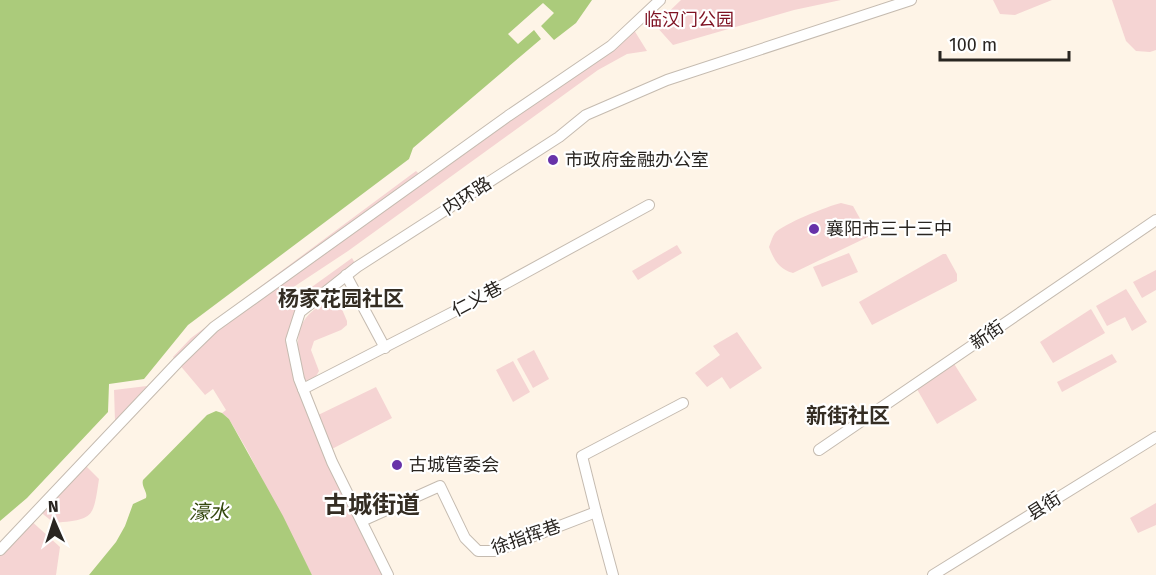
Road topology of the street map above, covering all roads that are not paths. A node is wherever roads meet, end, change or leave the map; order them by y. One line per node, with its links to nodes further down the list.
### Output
1 (660, 0): 13 (street)
2 (911, 0): 5 (street, 内环路)
3 (649, 206): 6 (street, 仁义巷)
4 (1156, 220): 10 (street, 新街)
5 (346, 275): 6 (street); 7 (street, 内环路)
6 (385, 348): 7 (street, 仁义巷)
7 (303, 389): 12 (street, 内环路)
8 (683, 403): 11 (street)
9 (1156, 437): 16 (street, 县街)
10 (819, 450)
11 (596, 512): 12 (street, 徐指挥巷); 15 (street)
12 (362, 522): 14 (street, 内环路)
13 (0, 550)
14 (388, 575)
15 (614, 575)
16 (933, 575)

